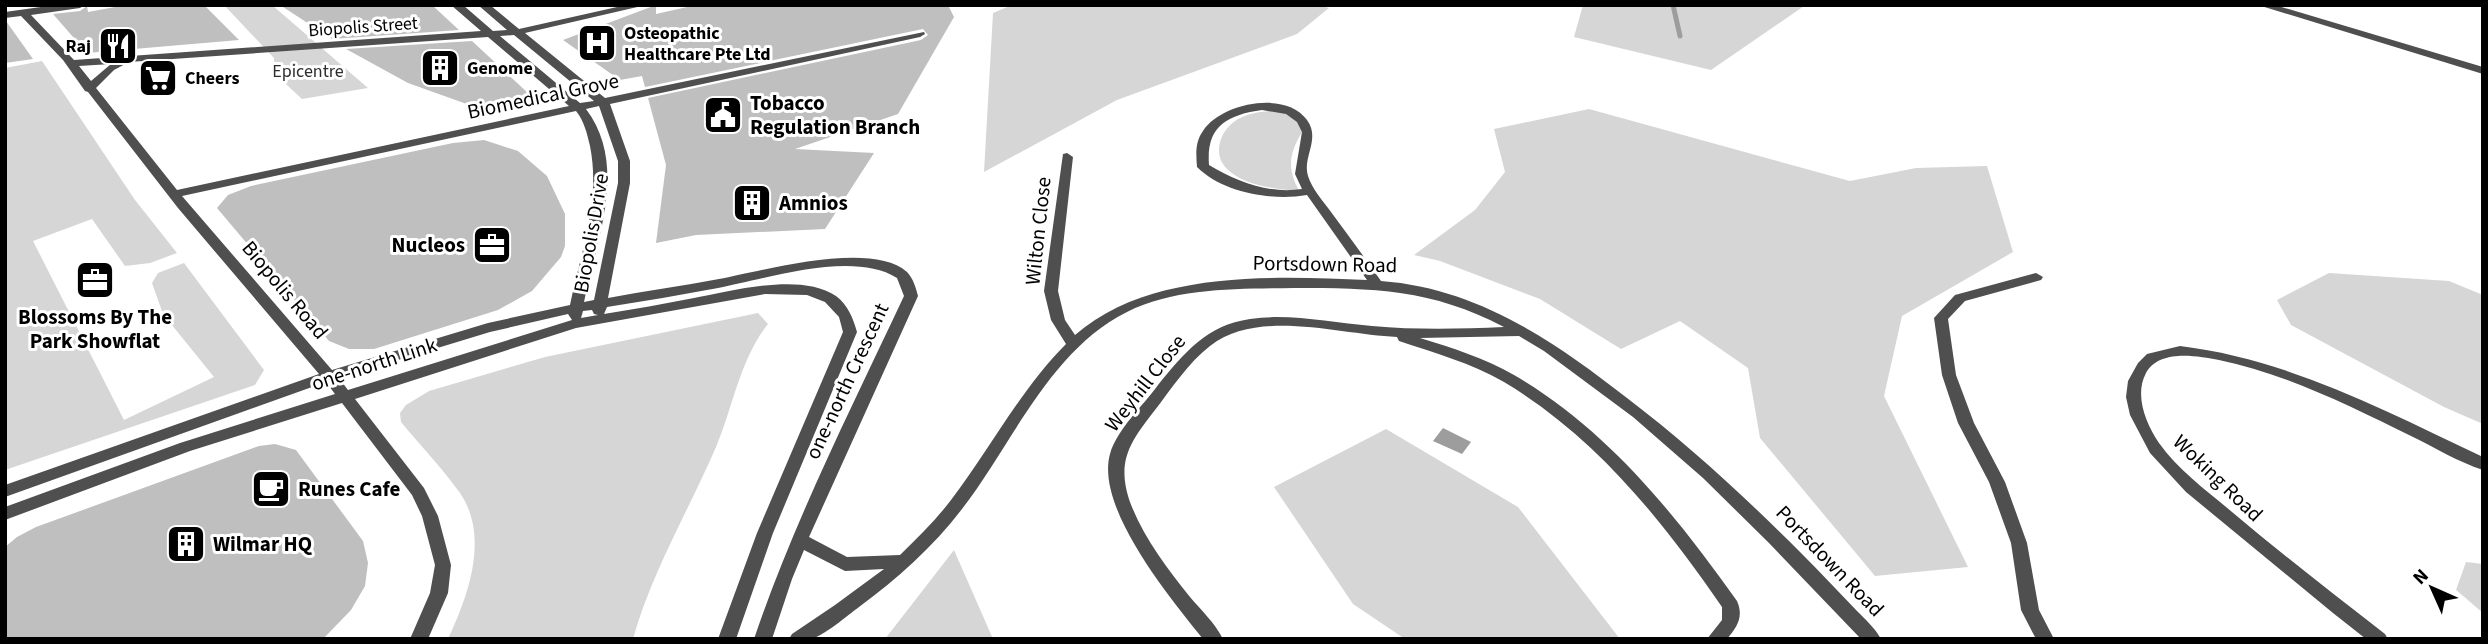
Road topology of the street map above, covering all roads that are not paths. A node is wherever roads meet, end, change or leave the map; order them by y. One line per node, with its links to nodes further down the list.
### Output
1 (80, 5): 6 (street)
2 (456, 5): 10 (street, Biopolis Drive)
3 (483, 5): 8 (street)
4 (641, 5): 8 (street, Biopolis Street)
5 (2263, 5): 13 (street)
6 (24, 13): 7 (street); 12 (street)
7 (5, 15)
8 (517, 32): 10 (street, Biopolis Street); 15 (street)
9 (920, 34): 15 (street, Biomedical Grove)
10 (489, 35): 11 (street, Biopolis Street); 16 (street, Biopolis Drive)
11 (125, 61): 12 (street, Biopolis Street); 14 (street)
12 (72, 63): 14 (street, Biopolis Road)
13 (2483, 71)
14 (89, 89): 19 (street, Biopolis Road)
15 (604, 103): 16 (street, Biomedical Grove); 23 (street, Biopolis Drive)
16 (579, 108): 19 (street, Biomedical Grove); 24 (street, Biopolis Drive)
17 (1067, 157): 27 (street, Wilton Close)
18 (1310, 191): 18 (street); 22 (street)
19 (174, 194): 28 (street, Biopolis Road)
20 (2036, 277): 42 (street)
21 (764, 283): 23 (street, one-north Link); 33 (street, one-north Crescent); 36 (street, one-north Crescent)
22 (1377, 285): 26 (street, Portsdown Road); 27 (street, Portsdown Road)
23 (599, 312): 24 (street, one-north Link)
24 (575, 316): 28 (street, one-north Link); 29 (street, one-north Link)
25 (1375, 331): 26 (street, Weyhill Close); 39 (street, Weyhill Close); 40 (street, Weyhill Close)
26 (1523, 331): 41 (street, Portsdown Road)
27 (1074, 345): 34 (street, Portsdown Road)
28 (330, 377): 29 (street, Biopolis Road); 31 (street, one-north Link)
29 (344, 396): 32 (street, one-north Link); 35 (street, Biopolis Road)
30 (2483, 464): 43 (street, Woking Road)
31 (5, 491)
32 (5, 514)
33 (800, 540): 34 (street); 37 (street, one-north Crescent)
34 (903, 561): 38 (street, Portsdown Road)
35 (419, 639)
36 (727, 639)
37 (763, 639)
38 (797, 639)
39 (1214, 639)
40 (1716, 639)
41 (1872, 639)
42 (2045, 639)
43 (2379, 639)

